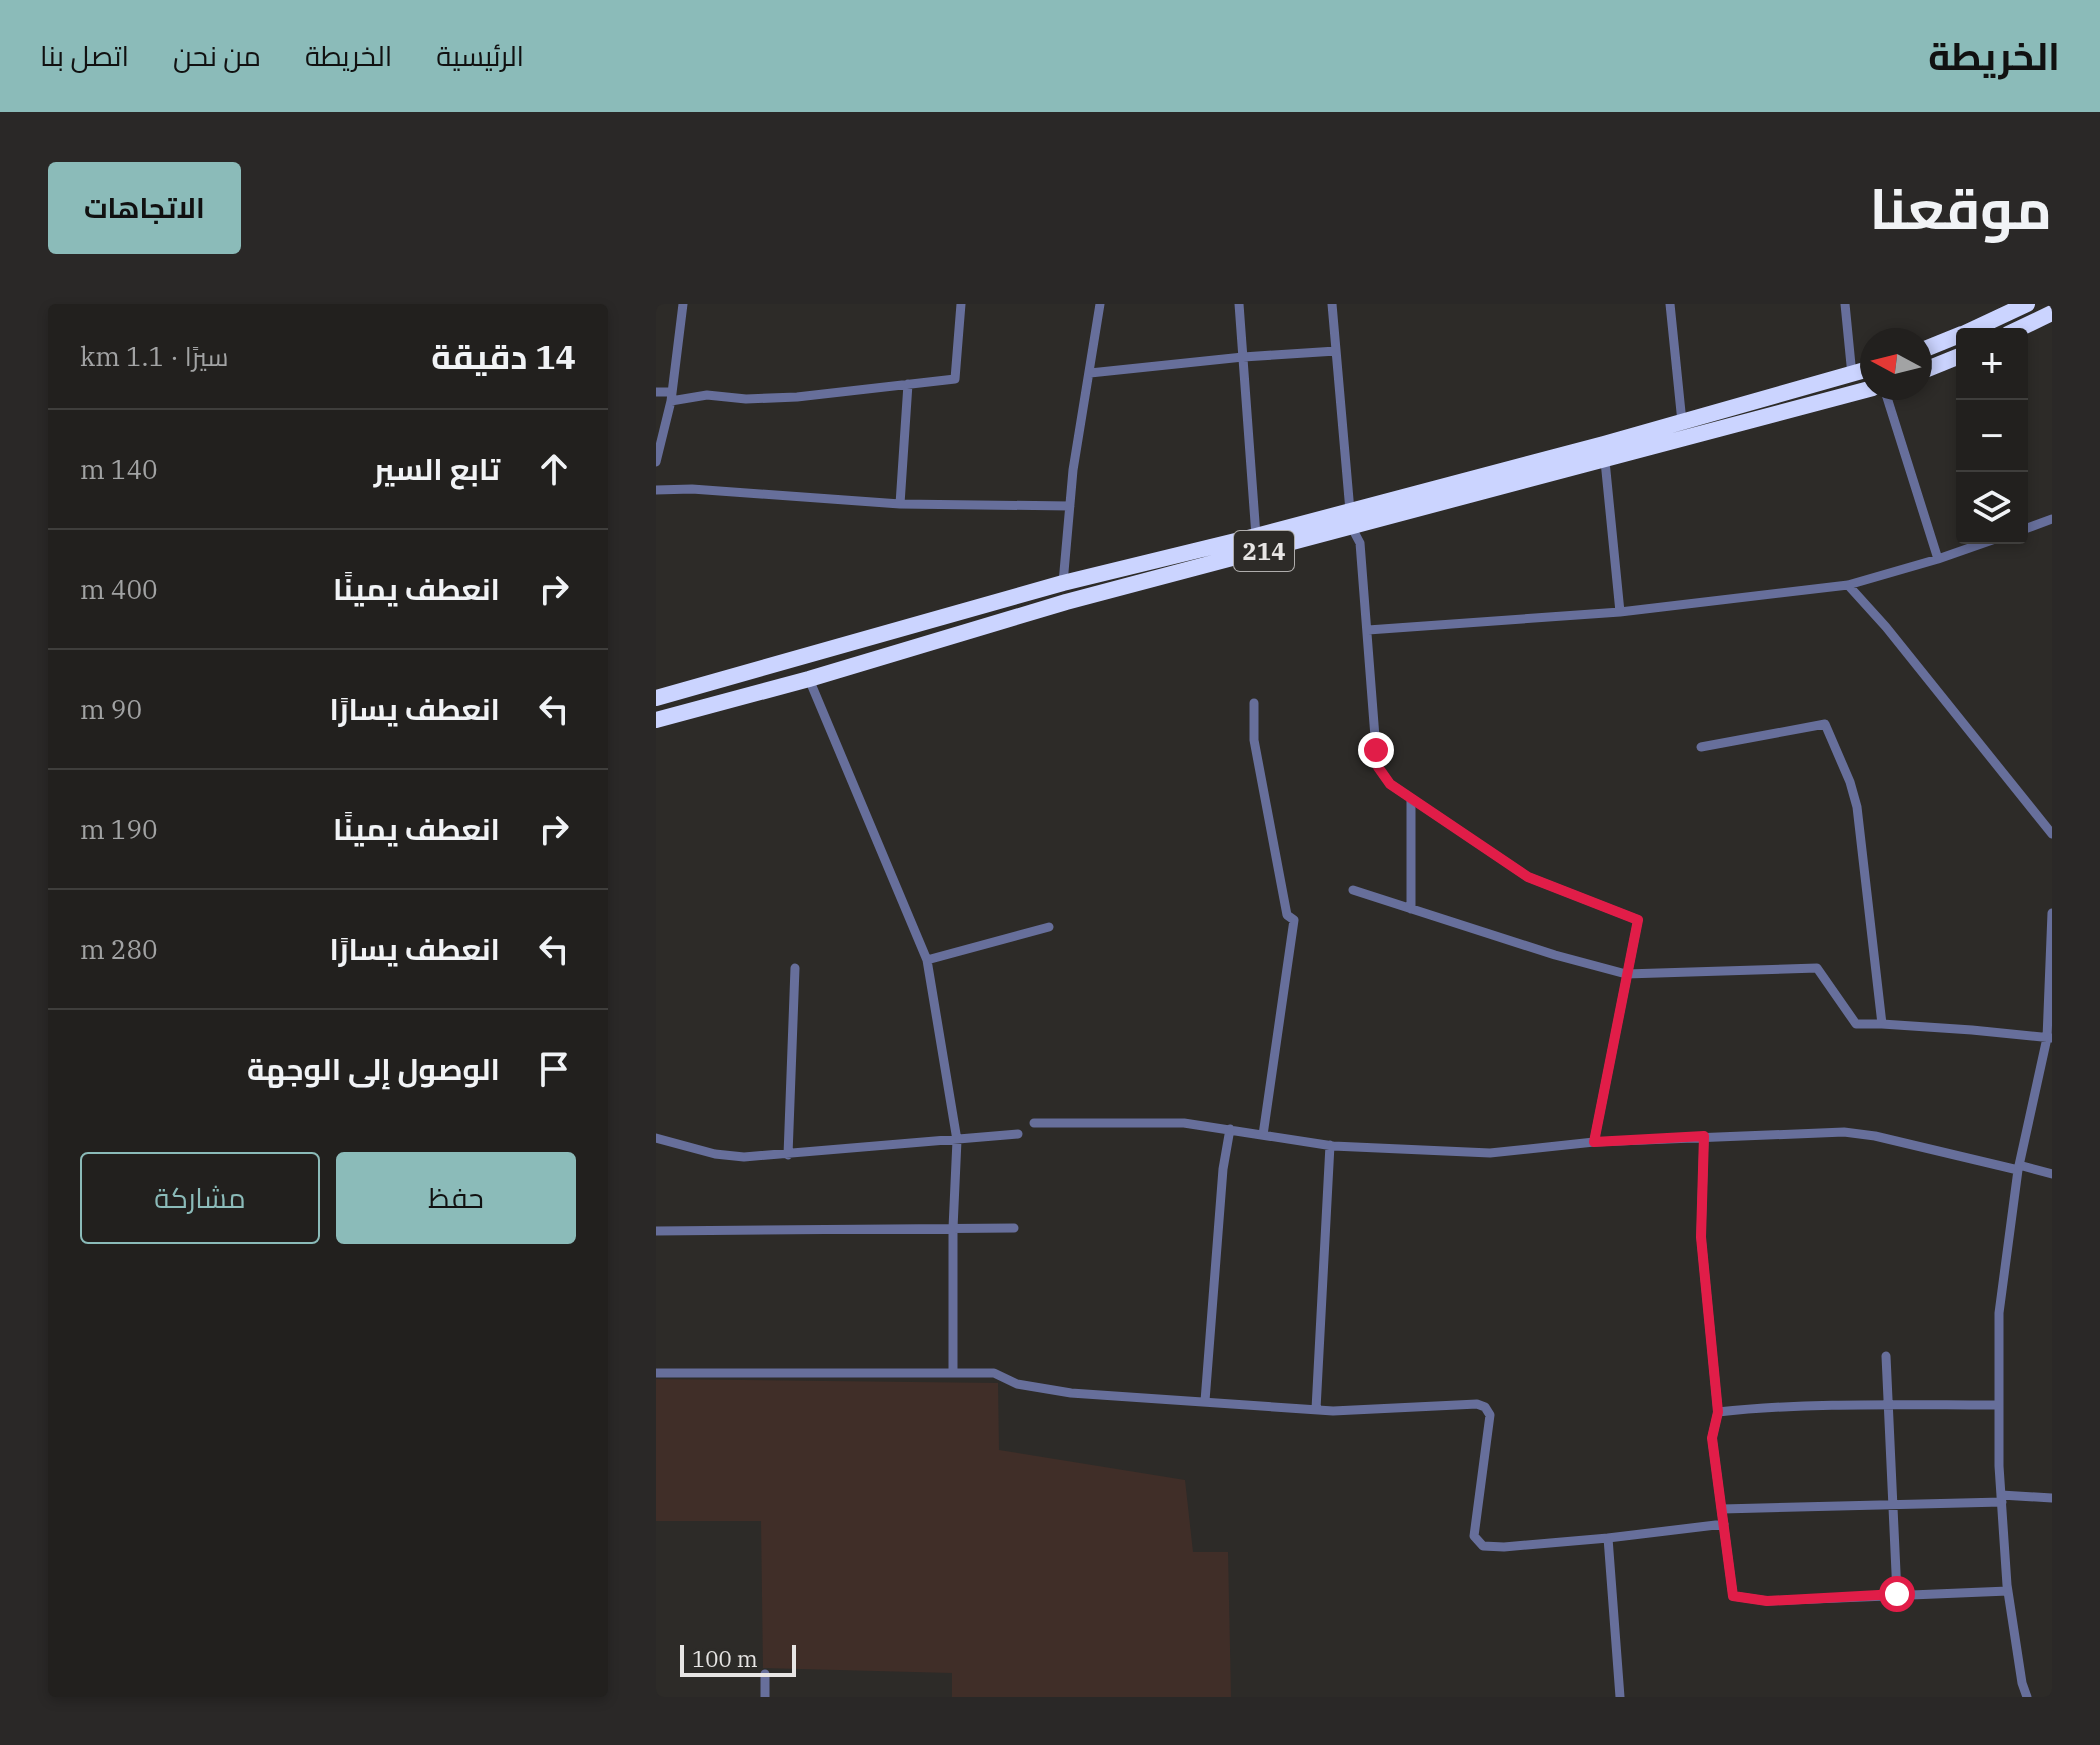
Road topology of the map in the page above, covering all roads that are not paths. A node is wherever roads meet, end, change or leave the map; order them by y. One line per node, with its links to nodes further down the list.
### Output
1 (683, 304): 24 (street)
2 (961, 304): 21 (street)
3 (1100, 304): 19 (street)
4 (1239, 304): 15 (street)
5 (1332, 304): 14 (street)
6 (1670, 304): 26 (street)
7 (1845, 304): 20 (street)
8 (2027, 304): 10 (highway)
9 (2052, 313): 11 (highway)
10 (1975, 328)
11 (2021, 328)
12 (1956, 336): 13 (highway)
13 (1932, 346)
14 (1336, 351): 15 (street); 33 (street)
15 (1243, 357): 19 (street); 35 (street)
16 (1956, 357): 17 (highway)
17 (1932, 367)
18 (1860, 372): 20 (highway, 214)
19 (1090, 373): 31 (street)
20 (1852, 375): 26 (highway, 214)
21 (908, 384): 24 (street); 30 (street)
22 (656, 392): 24 (street)
23 (1860, 392): 27 (highway, 214)
24 (671, 397): 28 (street)
25 (1888, 400): 37 (street)
26 (1682, 422): 33 (highway, 214)
27 (1605, 461): 33 (highway, 214); 40 (street)
28 (656, 462)
29 (656, 490): 30 (street)
30 (900, 504): 31 (street)
31 (1070, 506): 38 (street)
32 (2052, 519): 34 (street)
33 (1351, 520): 35 (highway, 214); 41 (street); 42 (highway, 214)
34 (2028, 528)
35 (1256, 536): 38 (highway, 214)
36 (1981, 544): 37 (street)
37 (1938, 559): 39 (street)
38 (1063, 583): 43 (highway, 214)
39 (1848, 585): 40 (street); 48 (street)
40 (1620, 612): 41 (street)
41 (1368, 630): 47 (street)
42 (809, 679): 45 (highway, 214); 53 (street)
43 (656, 698)
44 (1254, 703): 62 (street)
45 (656, 720)
46 (1701, 747): 57 (street)
47 (1411, 800): 50 (street); 55 (street)
48 (2052, 834)
49 (1353, 890): 50 (street)
50 (1411, 909): 55 (street)
51 (2052, 913): 56 (street)
52 (1049, 927): 53 (street)
53 (927, 960): 65 (street)
54 (795, 968): 68 (street)
55 (1626, 974): 57 (street); 66 (street)
56 (2050, 974): 58 (street)
57 (1882, 1024): 58 (street)
58 (2049, 1038): 69 (street)
59 (1034, 1123): 60 (street)
60 (1230, 1129): 62 (street); 77 (street)
61 (1018, 1134): 65 (street)
62 (1263, 1135): 67 (street)
63 (1704, 1136): 66 (street); 69 (street); 81 (street)
64 (656, 1138): 68 (street)
65 (957, 1140): 68 (street); 71 (street)
66 (1594, 1142): 67 (street)
67 (1330, 1145): 80 (street)
68 (788, 1155)
69 (2019, 1167): 70 (street); 79 (street)
70 (2052, 1174)
71 (953, 1228): 72 (street); 73 (street); 76 (street)
72 (1014, 1228)
73 (656, 1231)
74 (1886, 1356): 78 (street)
75 (656, 1373): 76 (street)
76 (953, 1373): 77 (street)
77 (1205, 1401): 80 (street)
78 (1888, 1405): 79 (street); 81 (street); 84 (street)
79 (1999, 1405): 82 (street)
80 (1316, 1409): 87 (street)
81 (1718, 1412): 85 (street)
82 (2001, 1498): 83 (street); 84 (street); 88 (street)
83 (2052, 1498)
84 (1892, 1505): 85 (street); 89 (street)
85 (1722, 1509): 86 (street)
86 (1724, 1524): 87 (street); 89 (street)
87 (1608, 1538): 92 (street)
88 (2008, 1591): 89 (street); 93 (street)
89 (1897, 1594)
90 (765, 1674): 91 (street)
91 (765, 1697)
92 (1620, 1697)
93 (2027, 1697)

